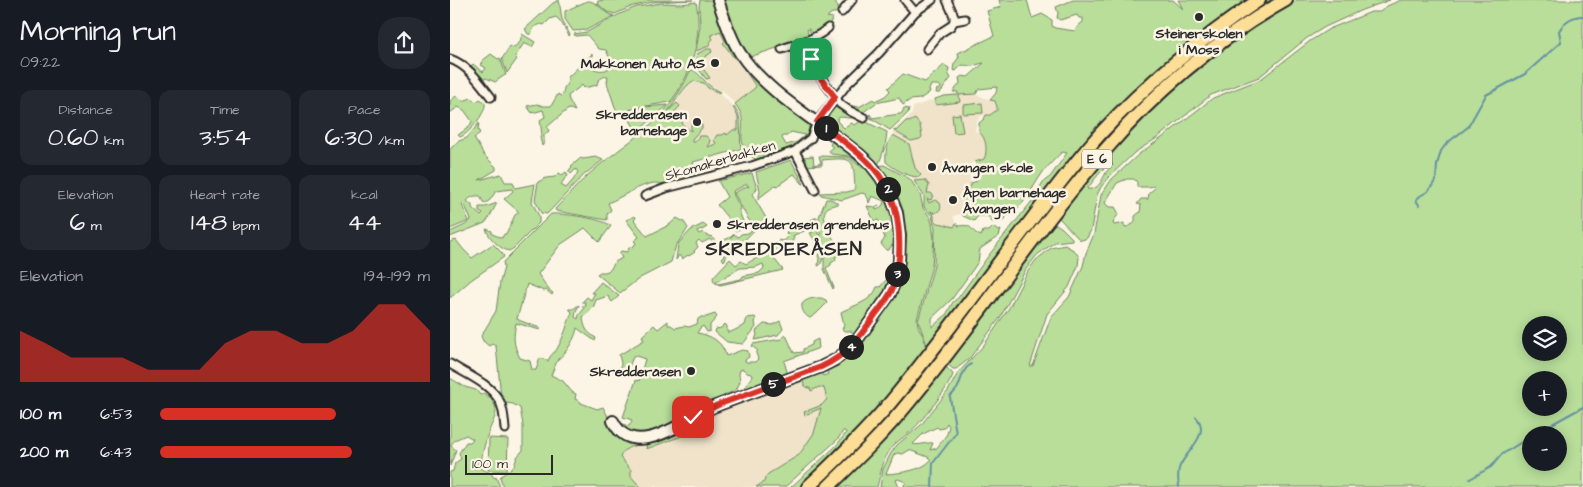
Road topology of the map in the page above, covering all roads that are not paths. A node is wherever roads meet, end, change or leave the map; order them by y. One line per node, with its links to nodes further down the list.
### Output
1 (718, 0): 20 (street)
2 (852, 0): 8 (street)
3 (905, 0): 9 (street)
4 (932, 0): 9 (street, Skomakerbakken)
5 (947, 0): 11 (street)
6 (1260, 0): 27 (highway, E 6)
7 (1286, 0): 28 (highway, E 6)
8 (842, 12)
9 (915, 12): 18 (street, Skomakerbakken)
10 (965, 19): 11 (street)
11 (954, 21): 15 (street)
12 (828, 28): 13 (street)
13 (805, 42): 14 (street); 18 (street)
14 (782, 49)
15 (927, 49)
16 (450, 59): 17 (street)
17 (491, 96)
18 (835, 97): 19 (street); 20 (street, Skomakerbakken)
19 (864, 118)
20 (817, 122): 21 (street, Skomakerbakken); 25 (street)
21 (795, 151): 22 (street); 23 (street, Skomakerbakken)
22 (814, 190)
23 (645, 196)
24 (450, 364): 26 (street)
25 (613, 421)
26 (505, 428)
27 (808, 487)
28 (828, 487)

